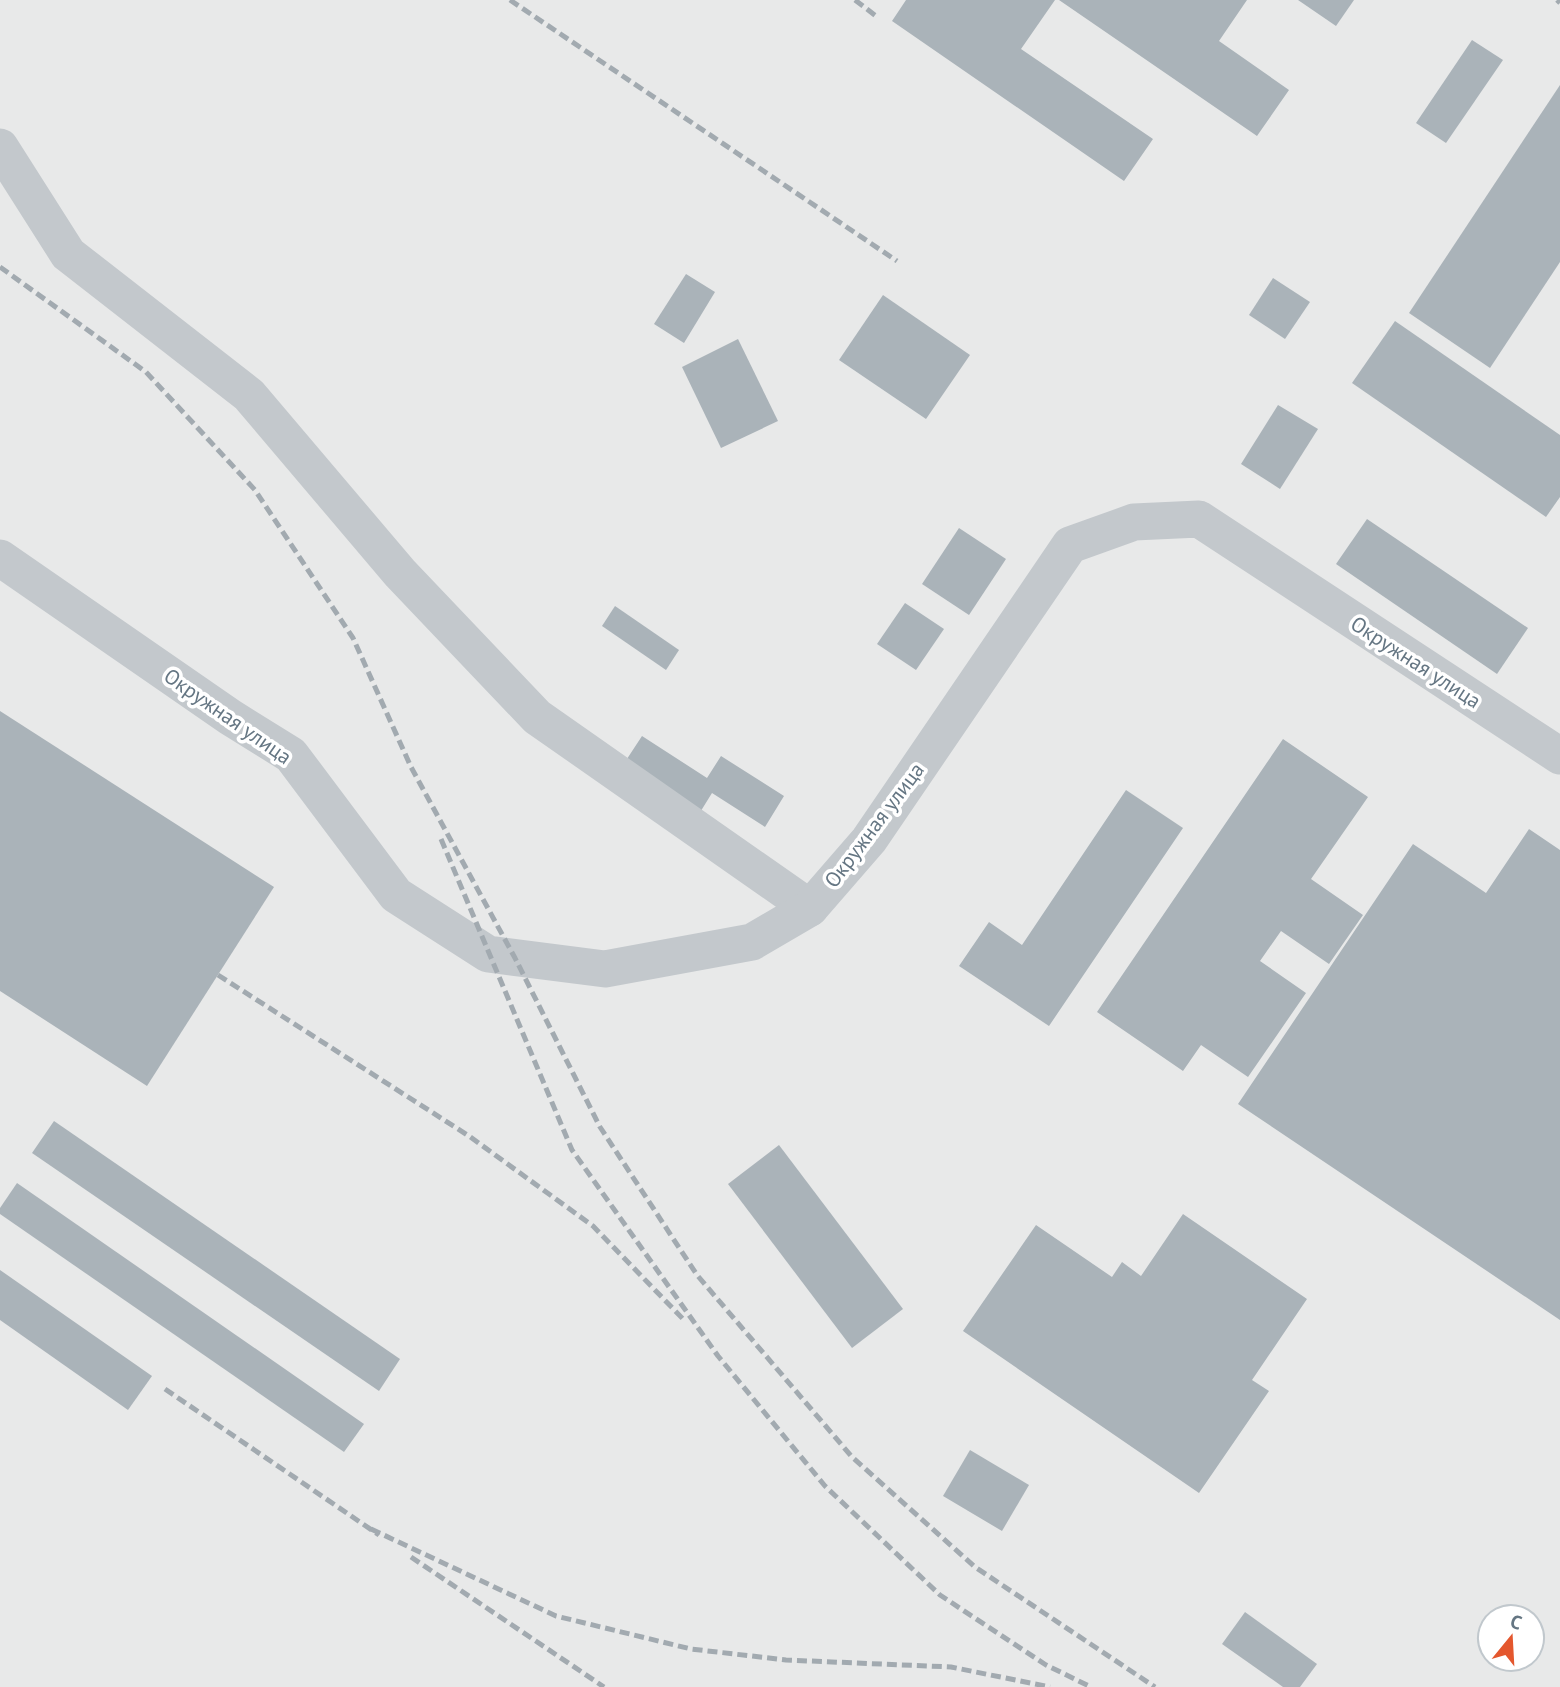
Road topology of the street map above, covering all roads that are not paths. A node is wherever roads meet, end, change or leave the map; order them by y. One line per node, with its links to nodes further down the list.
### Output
1 (0, 147): 4 (street)
2 (0, 558): 4 (street, Окружная улица)
3 (1560, 756): 4 (street, Окружная улица)
4 (810, 908)

